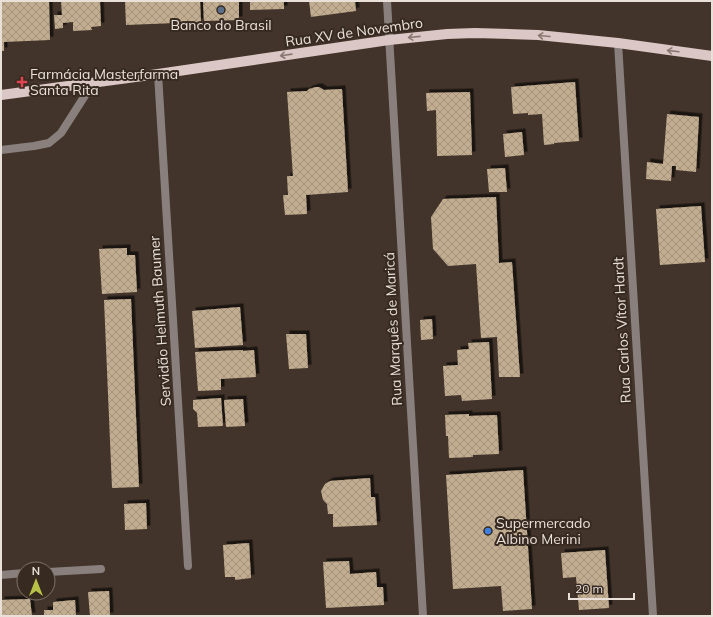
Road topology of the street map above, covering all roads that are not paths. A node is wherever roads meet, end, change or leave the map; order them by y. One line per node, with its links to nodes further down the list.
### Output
1 (387, 1): 2 (street, Rua Marquês de Maricá)
2 (389, 40): 3 (main road, Rua XV de Novembro, one-way to 2); 5 (main road, Rua XV de Novembro, one-way to 5); 14 (street, Rua Marquês de Maricá)
3 (618, 43): 4 (main road, Rua XV de Novembro, one-way to 3); 15 (street, Rua Carlos Vítor Hardt)
4 (712, 56)
5 (158, 74): 6 (main road, Rua XV de Novembro); 9 (street, Servidão Helmuth Baumer)
6 (93, 83): 7 (main road, Rua XV de Novembro); 8 (street)
7 (1, 95)
8 (1, 150)
9 (188, 566)
10 (101, 569): 11 (street)
11 (56, 572)
12 (16, 574): 13 (street)
13 (1, 575)
14 (423, 616)
15 (653, 616)

